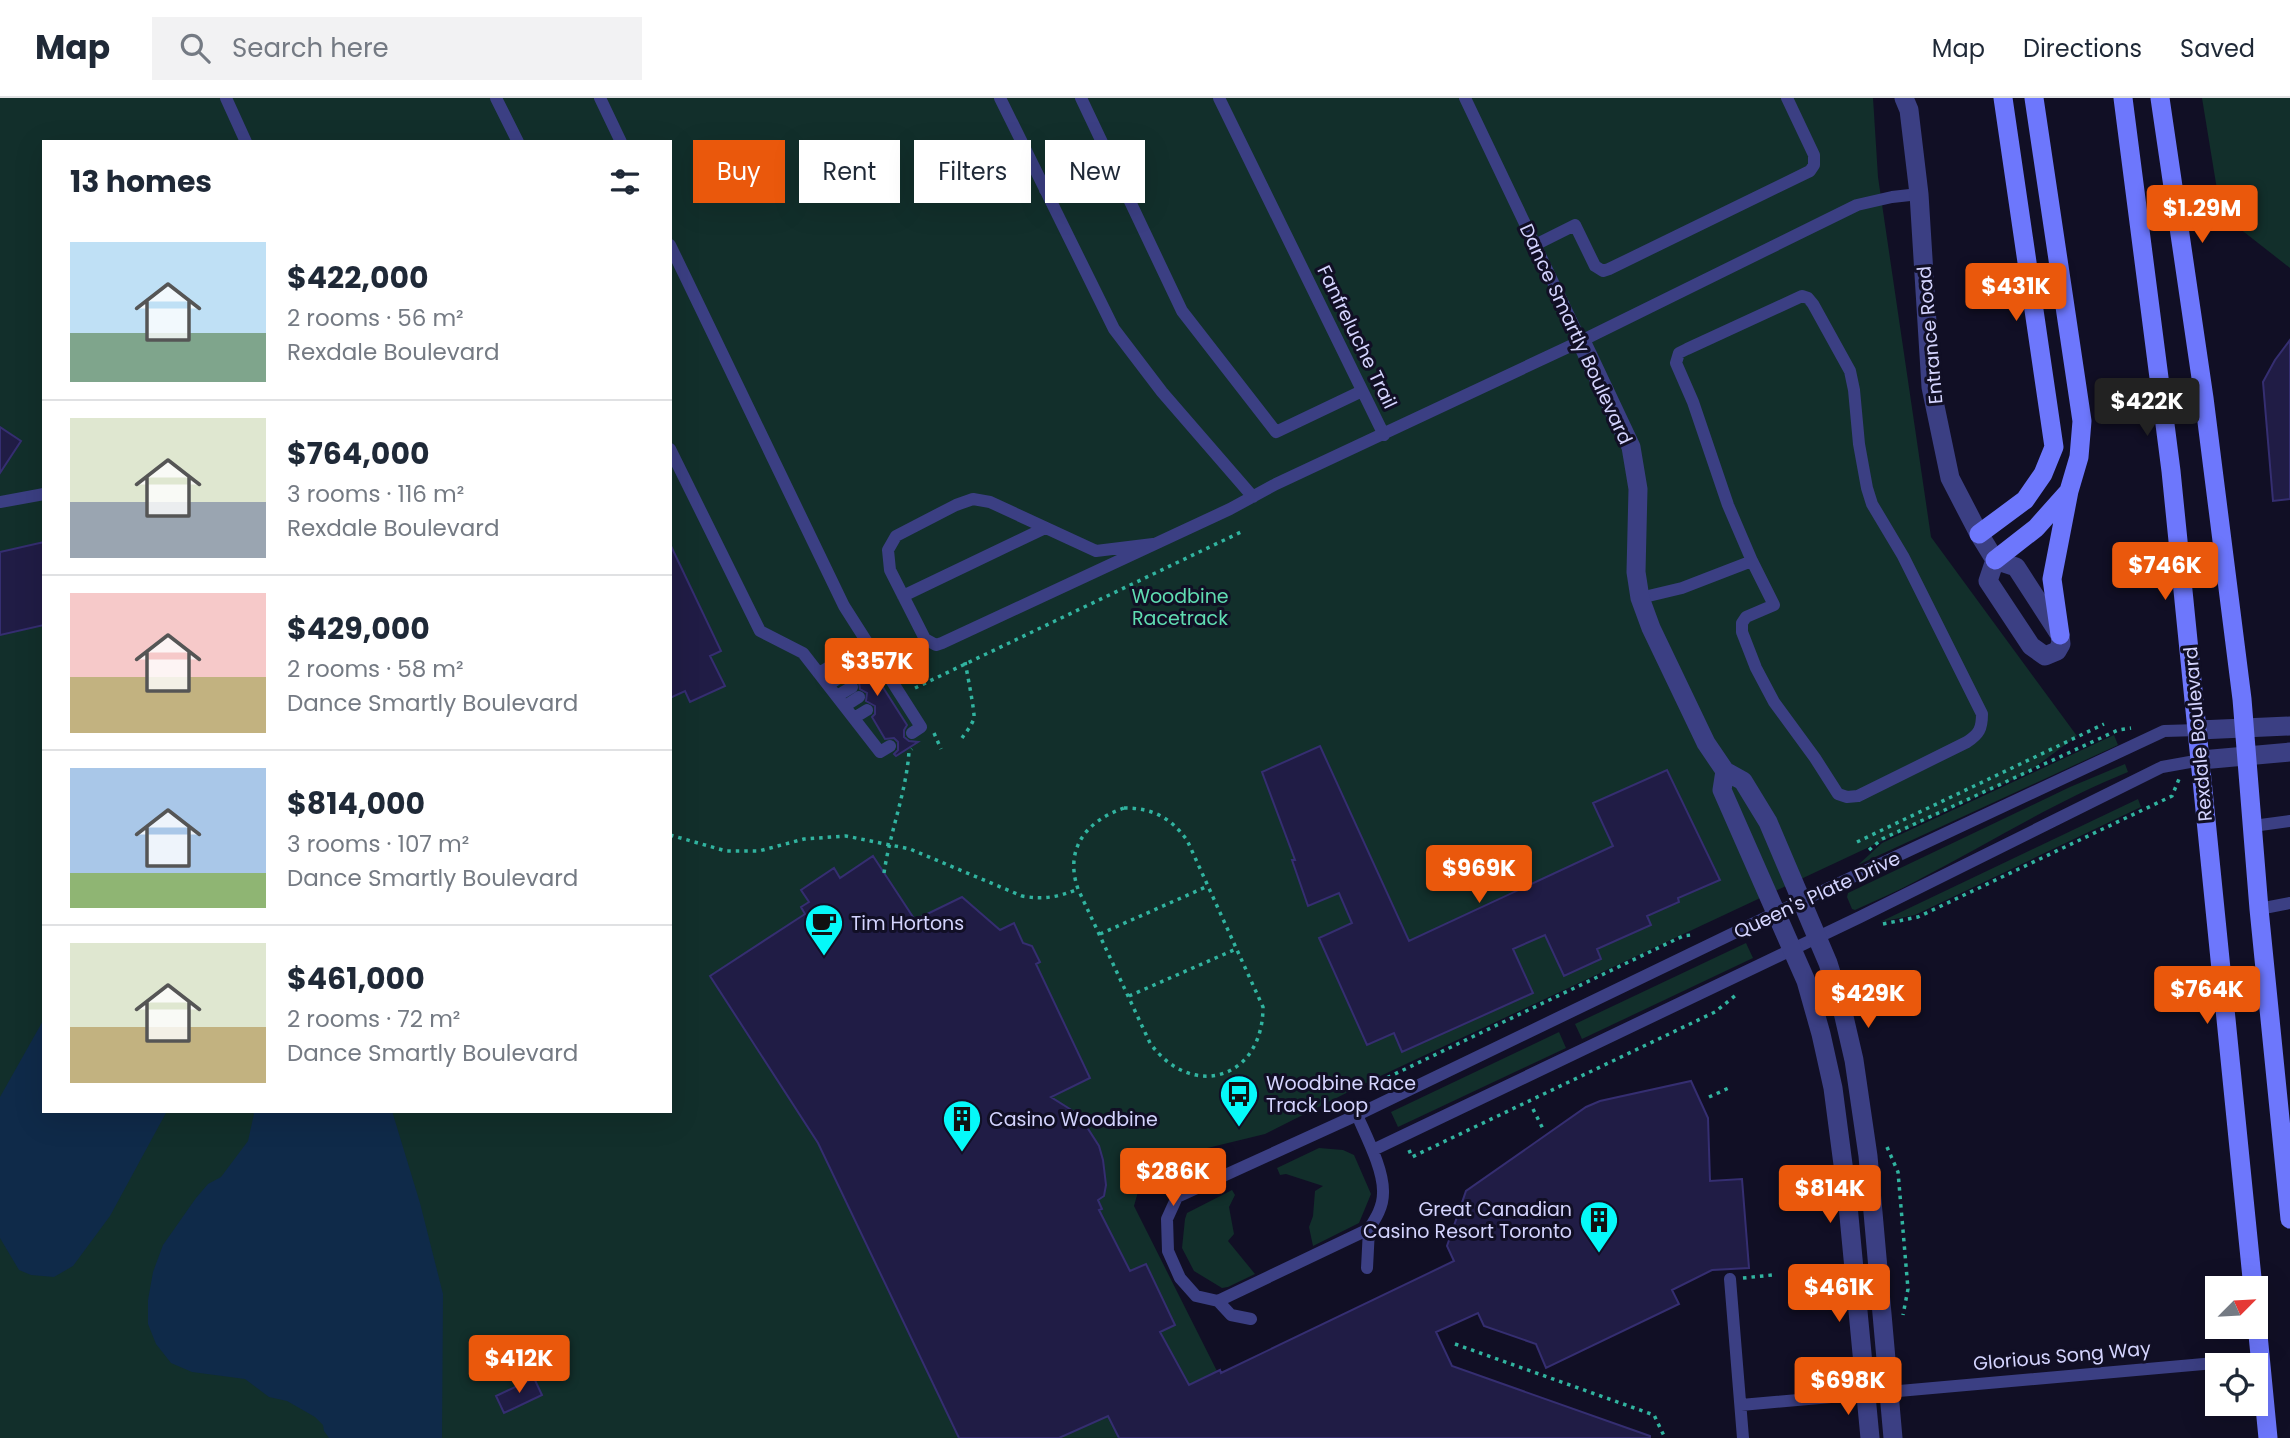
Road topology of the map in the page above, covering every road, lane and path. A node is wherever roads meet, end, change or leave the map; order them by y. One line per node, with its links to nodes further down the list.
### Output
1 (226, 98): 14 (lane)
2 (496, 98): 15 (lane)
3 (600, 98): 16 (lane)
4 (1000, 98): 18 (lane)
5 (1081, 98): 17 (lane)
6 (1219, 98): 25 (lane, Fanfreluche Trail)
7 (1465, 98): 22 (lane, Dance Smartly Boulevard)
8 (1787, 98): 22 (lane)
9 (1905, 98): 19 (street, Entrance Road)
10 (2003, 98): 36 (main road)
11 (2034, 98): 30 (main road)
12 (2123, 98): 27 (main road, Rexdale Boulevard)
13 (2160, 98): 26 (main road)
14 (245, 140)
15 (517, 140)
16 (620, 140)
17 (1101, 140)
18 (1045, 190)
19 (1919, 194): 24 (lane, Fanfreluche Trail); 36 (street, Entrance Road)
20 (1051, 203): 32 (lane)
21 (1130, 203): 25 (lane)
22 (1535, 245): 24 (lane, Dance Smartly Boulevard)
23 (672, 248): 58 (lane)
24 (1581, 341): 28 (lane, Fanfreluche Trail); 41 (street, Dance Smartly Boulevard)
25 (1362, 391): 28 (lane, Fanfreluche Trail)
26 (2204, 398): 27 (main road); 56 (main road)
27 (2162, 400): 57 (main road, Rexdale Boulevard)
28 (1384, 435): 32 (lane)
29 (672, 453): 45 (lane)
30 (2070, 491): 38 (main road); 42 (main road)
31 (42, 494): 33 (lane)
32 (1252, 497): 37 (lane)
33 (0, 502)
34 (1045, 528): 37 (lane); 40 (lane); 40 (lane)
35 (1241, 532): 44 (path)
36 (1979, 534): 38 (street, Entrance Road)
37 (1153, 544): 40 (lane)
38 (1995, 560): 42 (street, Entrance Road); 42 (street)
39 (1752, 561): 39 (lane); 41 (lane)
40 (902, 596)
41 (1640, 598): 65 (street, Dance Smartly Boulevard)
42 (2060, 635)
43 (837, 662): 45 (lane)
44 (965, 662): 48 (path); 59 (path)
45 (819, 673): 47 (lane)
46 (845, 674): 47 (lane)
47 (828, 685): 50 (lane)
48 (914, 689)
49 (856, 692): 50 (lane)
50 (841, 701): 52 (lane)
51 (871, 716): 52 (lane)
52 (858, 724): 60 (lane)
53 (2104, 724): 69 (path)
54 (2290, 726): 56 (street, Queen's Plate Drive)
55 (2131, 728): 71 (path)
56 (2244, 728): 57 (street, Queen's Plate Drive); 63 (main road)
57 (2199, 730): 64 (main road, Rexdale Boulevard); 75 (lane, Queen's Plate Drive)
58 (919, 736): 61 (path); 70 (path)
59 (962, 738)
60 (890, 746)
61 (941, 749)
62 (2290, 752): 63 (street, Queen's Plate Drive)
63 (2246, 756): 64 (street, Queen's Plate Drive); 67 (main road)
64 (2194, 761): 79 (path); 82 (lane, Queen's Plate Drive); 99 (main road, Rexdale Boulevard)
65 (1725, 771): 75 (street, Dance Smartly Boulevard); 78 (street, Dance Smartly Boulevard)
66 (2290, 821): 67 (lane)
67 (2253, 825): 77 (main road)
68 (672, 836): 70 (path)
69 (1857, 842)
70 (888, 845): 72 (path); 74 (path)
71 (1862, 856)
72 (884, 873)
73 (1208, 886): 74 (path); 80 (path); 83 (path)
74 (1078, 889): 80 (path)
75 (1802, 901): 78 (lane, Queen's Plate Drive); 82 (street, Dance Smartly Boulevard)
76 (2290, 903): 77 (lane)
77 (2259, 909): 95 (main road)
78 (1776, 913): 84 (street, Dance Smartly Boulevard); 89 (lane, Queen's Plate Drive)
79 (1879, 925)
80 (1100, 934): 86 (path)
81 (1696, 934): 89 (path)
82 (1818, 937): 84 (lane, Queen's Plate Drive); 106 (street, Dance Smartly Boulevard)
83 (1236, 949): 86 (path); 86 (path)
84 (1792, 949): 93 (lane, Queen's Plate Drive); 107 (street, Dance Smartly Boulevard)
85 (1740, 992): 93 (path)
86 (1129, 996)
87 (1731, 1087): 88 (path)
88 (1709, 1097)
89 (1385, 1101): 91 (lane, Queen's Plate Drive)
90 (1533, 1109): 92 (path)
91 (1357, 1115): 94 (lane); 102 (lane, Queen's Plate Drive)
92 (1543, 1129)
93 (1402, 1136): 94 (lane, Queen's Plate Drive)
94 (1373, 1150): 96 (lane)
95 (2290, 1219)
96 (1369, 1229): 97 (lane); 102 (lane)
97 (1367, 1268)
98 (1772, 1275): 100 (path)
99 (2252, 1276)
100 (1748, 1278)
101 (1730, 1279): 108 (lane)
102 (1218, 1301): 103 (lane, Queen's Plate Drive)
103 (1251, 1319)
104 (1455, 1344): 110 (path)
105 (2205, 1364): 106 (lane, Glorious Song Way)
106 (1889, 1391): 107 (lane, Glorious Song Way); 113 (street, Dance Smartly Boulevard)
107 (1866, 1393): 108 (lane, Glorious Song Way); 112 (street, Dance Smartly Boulevard)
108 (1741, 1405): 111 (lane)
109 (2266, 1416): 114 (main road)
110 (1665, 1438)
111 (1743, 1438)
112 (1870, 1438)
113 (1893, 1438)
114 (2268, 1438)

